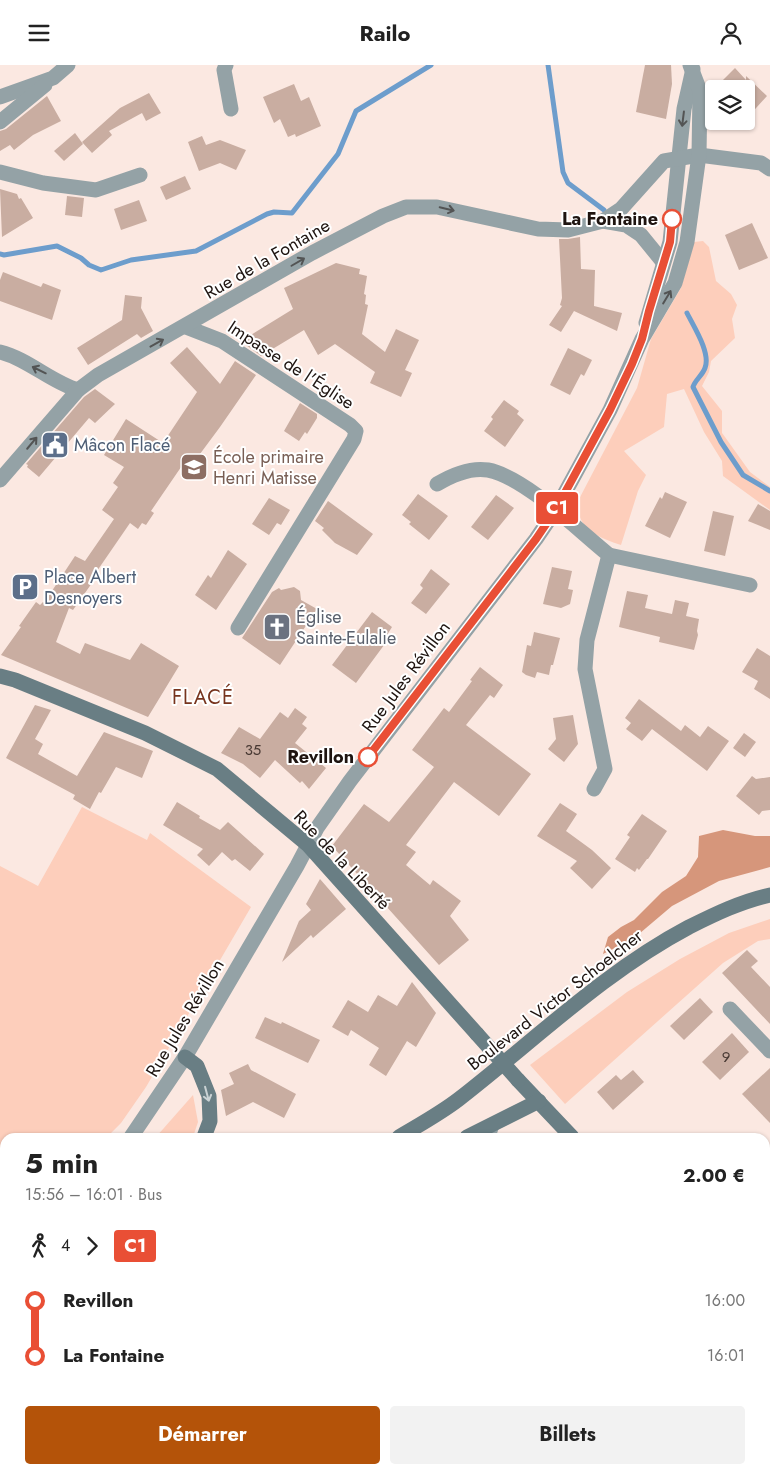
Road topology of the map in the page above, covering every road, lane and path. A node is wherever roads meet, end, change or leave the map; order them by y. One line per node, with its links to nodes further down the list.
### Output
1 (68, 65): 4 (street)
2 (226, 65): 6 (street)
3 (692, 67): 8 (street, Rue Jules Révillon); 9 (street, Rue Jules Révillon, one-way to 9)
4 (53, 78): 5 (street); 7 (street)
5 (0, 97)
6 (231, 109)
7 (0, 122)
8 (699, 155): 9 (street, Rue de la Fontaine); 10 (street, Rue de la Fontaine); 16 (street, Rue Jules Révillon, one-way to 8)
9 (678, 158): 13 (street, Rue de la Fontaine); 14 (street, Rue Jules Révillon)
10 (770, 169)
11 (0, 172): 12 (street)
12 (140, 175)
13 (603, 221): 14 (street, Rue de la Fontaine); 15 (street, Rue de la Fontaine, one-way to 13)
14 (663, 262): 16 (street, Rue Jules Révillon)
15 (186, 327): 18 (street, Rue de la Fontaine, one-way to 15); 24 (street, Impasse de l'Église)
16 (642, 339): 21 (street, Rue Jules Révillon)
17 (0, 352): 18 (street, one-way to 17)
18 (78, 390): 19 (street, Rue de la Fontaine, one-way to 18)
19 (0, 480)
20 (437, 484): 21 (street)
21 (555, 511): 22 (street); 27 (street, Rue Jules Révillon)
22 (609, 555): 23 (street); 26 (street)
23 (750, 585)
24 (238, 628)
25 (0, 676): 27 (street, Rue de la Liberté)
26 (594, 789)
27 (308, 845): 31 (street, Rue Jules Révillon); 32 (street, Rue de la Liberté, bridge)
28 (770, 895): 36 (street, Boulevard Victor Schoelcher)
29 (730, 1009): 30 (street)
30 (770, 1051)
31 (185, 1057): 34 (street, Rue Jules Révillon); 35 (street, one-way to 35)
32 (539, 1101): 33 (street); 37 (street, Rue de la Liberté)
33 (490, 1131)
34 (135, 1133)
35 (206, 1133)
36 (405, 1133)
37 (568, 1133)

